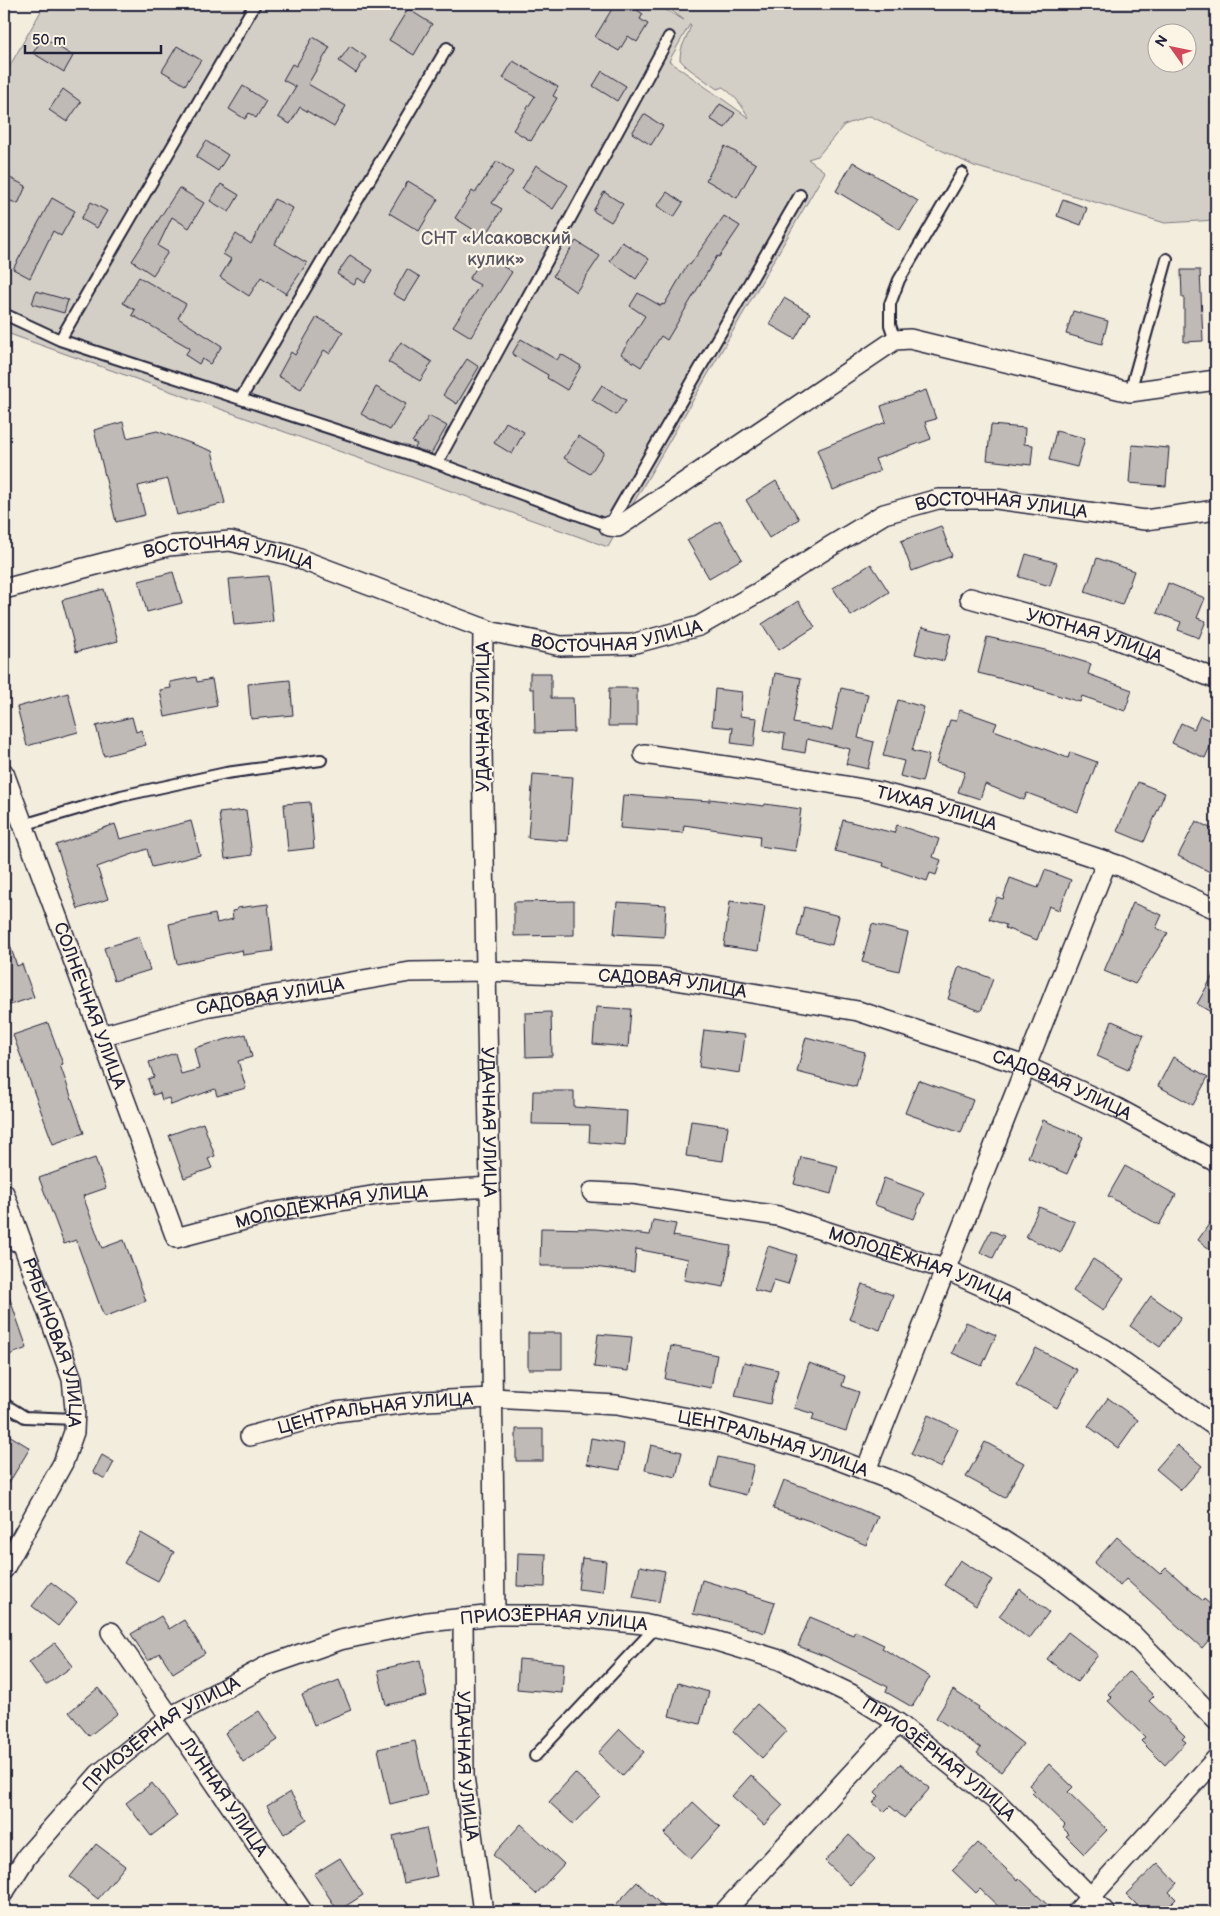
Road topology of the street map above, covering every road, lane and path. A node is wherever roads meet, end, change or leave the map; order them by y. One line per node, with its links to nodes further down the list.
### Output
1 (255, 4): 8 (lane)
2 (669, 38): 13 (lane)
3 (447, 48): 12 (lane)
4 (962, 172): 9 (lane)
5 (800, 195): 15 (lane)
6 (1167, 259): 11 (lane)
7 (4, 314): 8 (lane)
8 (60, 340): 12 (lane)
9 (895, 340): 11 (street); 15 (street)
10 (1216, 380): 11 (street)
11 (1130, 392)
12 (241, 398): 13 (lane)
13 (437, 463): 15 (lane)
14 (1216, 510): 18 (street, ВОСТОЧНАЯ УЛИЦА)
15 (609, 526)
16 (4, 589): 18 (street, ВОСТОЧНАЯ УЛИЦА)
17 (970, 598): 19 (street, УЮТНАЯ УЛИЦА)
18 (483, 628): 26 (street, УДАЧНАЯ УЛИЦА)
19 (1216, 679)
20 (644, 754): 24 (street, ТИХАЯ УЛИЦА)
21 (321, 760): 23 (lane)
22 (4, 773): 23 (street, СОЛНЕЧНАЯ УЛИЦА)
23 (23, 825): 27 (street, СОЛНЕЧНАЯ УЛИЦА)
24 (1107, 862): 25 (street, ТИХАЯ УЛИЦА); 28 (street)
25 (1216, 909)
26 (486, 971): 27 (street, САДОВАЯ УЛИЦА); 28 (street, САДОВАЯ УЛИЦА); 30 (street, УДАЧНАЯ УЛИЦА)
27 (101, 1036): 33 (street, СОЛНЕЧНАЯ УЛИЦА)
28 (1026, 1066): 29 (street, САДОВАЯ УЛИЦА); 36 (street)
29 (1216, 1162)
30 (490, 1187): 33 (street, МОЛОДЁЖНАЯ УЛИЦА); 37 (street, УДАЧНАЯ УЛИЦА)
31 (592, 1192): 36 (street, МОЛОДЁЖНАЯ УЛИЦА)
32 (4, 1193): 35 (street, РЯБИНОВАЯ УЛИЦА)
33 (176, 1238)
34 (4, 1242): 35 (lane)
35 (24, 1248): 39 (street, РЯБИНОВАЯ УЛИЦА)
36 (944, 1269): 40 (street, МОЛОДЁЖНАЯ УЛИЦА); 42 (street)
37 (492, 1398): 41 (street, ЦЕНТРАЛЬНАЯ УЛИЦА); 42 (street, ЦЕНТРАЛЬНАЯ УЛИЦА); 44 (street, УДАЧНАЯ УЛИЦА)
38 (4, 1404): 39 (lane)
39 (75, 1419): 43 (street, РЯБИНОВАЯ УЛИЦА)
40 (1216, 1427)
41 (250, 1436)
42 (866, 1470): 49 (street, ЦЕНТРАЛЬНАЯ УЛИЦА)
43 (4, 1569)
44 (494, 1615): 45 (street, ПРИОЗЁРНАЯ УЛИЦА); 46 (street, ПРИОЗЁРНАЯ УЛИЦА)
45 (464, 1618): 48 (street, ПРИОЗЁРНАЯ УЛИЦА); 56 (street, УДАЧНАЯ УЛИЦА)
46 (656, 1627): 50 (street, ПРИОЗЁРНАЯ УЛИЦА); 51 (lane)
47 (111, 1632): 48 (street, ЛУННАЯ УЛИЦА)
48 (170, 1717): 53 (street, ПРИОЗЁРНАЯ УЛИЦА); 55 (street, ЛУННАЯ УЛИЦА)
49 (1216, 1720)
50 (898, 1722): 54 (street, ПРИОЗЁРНАЯ УЛИЦА); 57 (street)
51 (535, 1756)
52 (1216, 1759): 54 (street)
53 (4, 1892)
54 (1091, 1897): 58 (street); 59 (street, ПРИОЗЁРНАЯ УЛИЦА)
55 (303, 1912)
56 (483, 1912)
57 (724, 1912)
58 (1077, 1912)
59 (1106, 1912)

